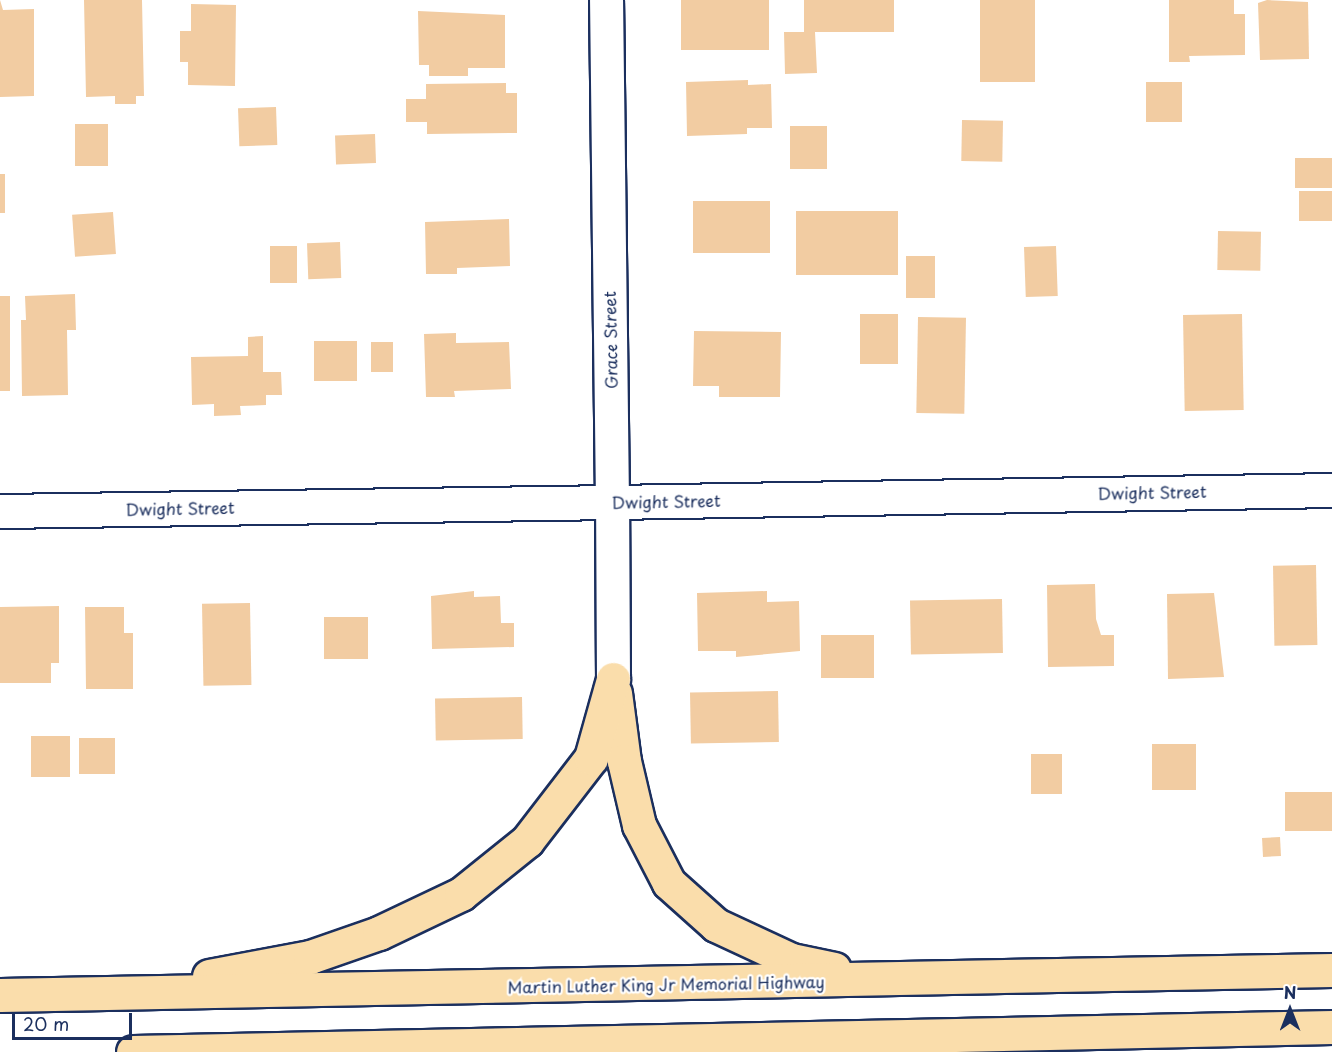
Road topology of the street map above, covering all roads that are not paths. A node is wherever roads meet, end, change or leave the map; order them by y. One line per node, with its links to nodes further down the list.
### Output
1 (606, 0): 3 (street, Grace Street)
2 (1332, 490): 3 (street, Dwight Street)
3 (612, 502): 4 (street, Dwight Street); 5 (street, Grace Street)
4 (0, 511)
5 (613, 679): 7 (highway); 8 (highway)
6 (1332, 969): 7 (highway, Martin Luther King Jr Memorial Highway)
7 (889, 980): 8 (highway, Martin Luther King Jr Memorial Highway)
8 (121, 993): 9 (highway, Martin Luther King Jr Memorial Highway)
9 (0, 995)
10 (1332, 1027): 11 (highway)
11 (1113, 1034): 12 (highway); 14 (highway)
12 (354, 1050): 13 (highway)
13 (133, 1052)
14 (1006, 1052)

